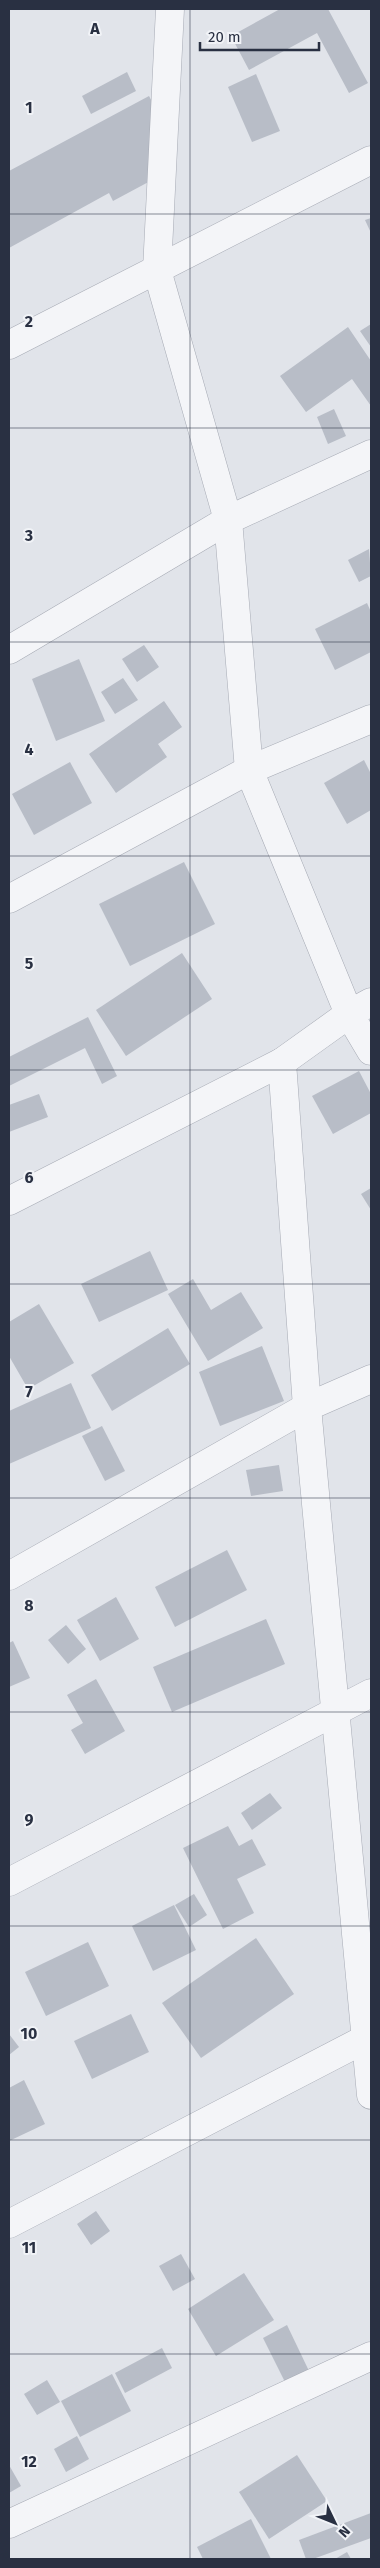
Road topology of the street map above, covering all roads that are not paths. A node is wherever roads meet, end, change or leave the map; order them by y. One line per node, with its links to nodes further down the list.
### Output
1 (170, 9): 3 (street)
2 (371, 160): 3 (street)
3 (157, 270): 4 (street); 6 (street)
4 (9, 345)
5 (371, 454): 6 (street)
6 (228, 520): 7 (street); 9 (street)
7 (9, 650)
8 (371, 719): 9 (street)
9 (249, 770): 10 (street); 11 (street)
10 (9, 899)
11 (360, 1008): 12 (street); 13 (street)
12 (371, 1051)
13 (282, 1062): 14 (street); 16 (street)
14 (9, 1201)
15 (371, 1379): 16 (street)
16 (307, 1406): 17 (street); 19 (street)
17 (9, 1576)
18 (371, 1693): 19 (street)
19 (336, 1711): 20 (street); 21 (street)
20 (9, 1882)
21 (368, 2038): 22 (street); 23 (street)
22 (371, 2095)
23 (9, 2224)
24 (371, 2356): 25 (street)
25 (9, 2524)

